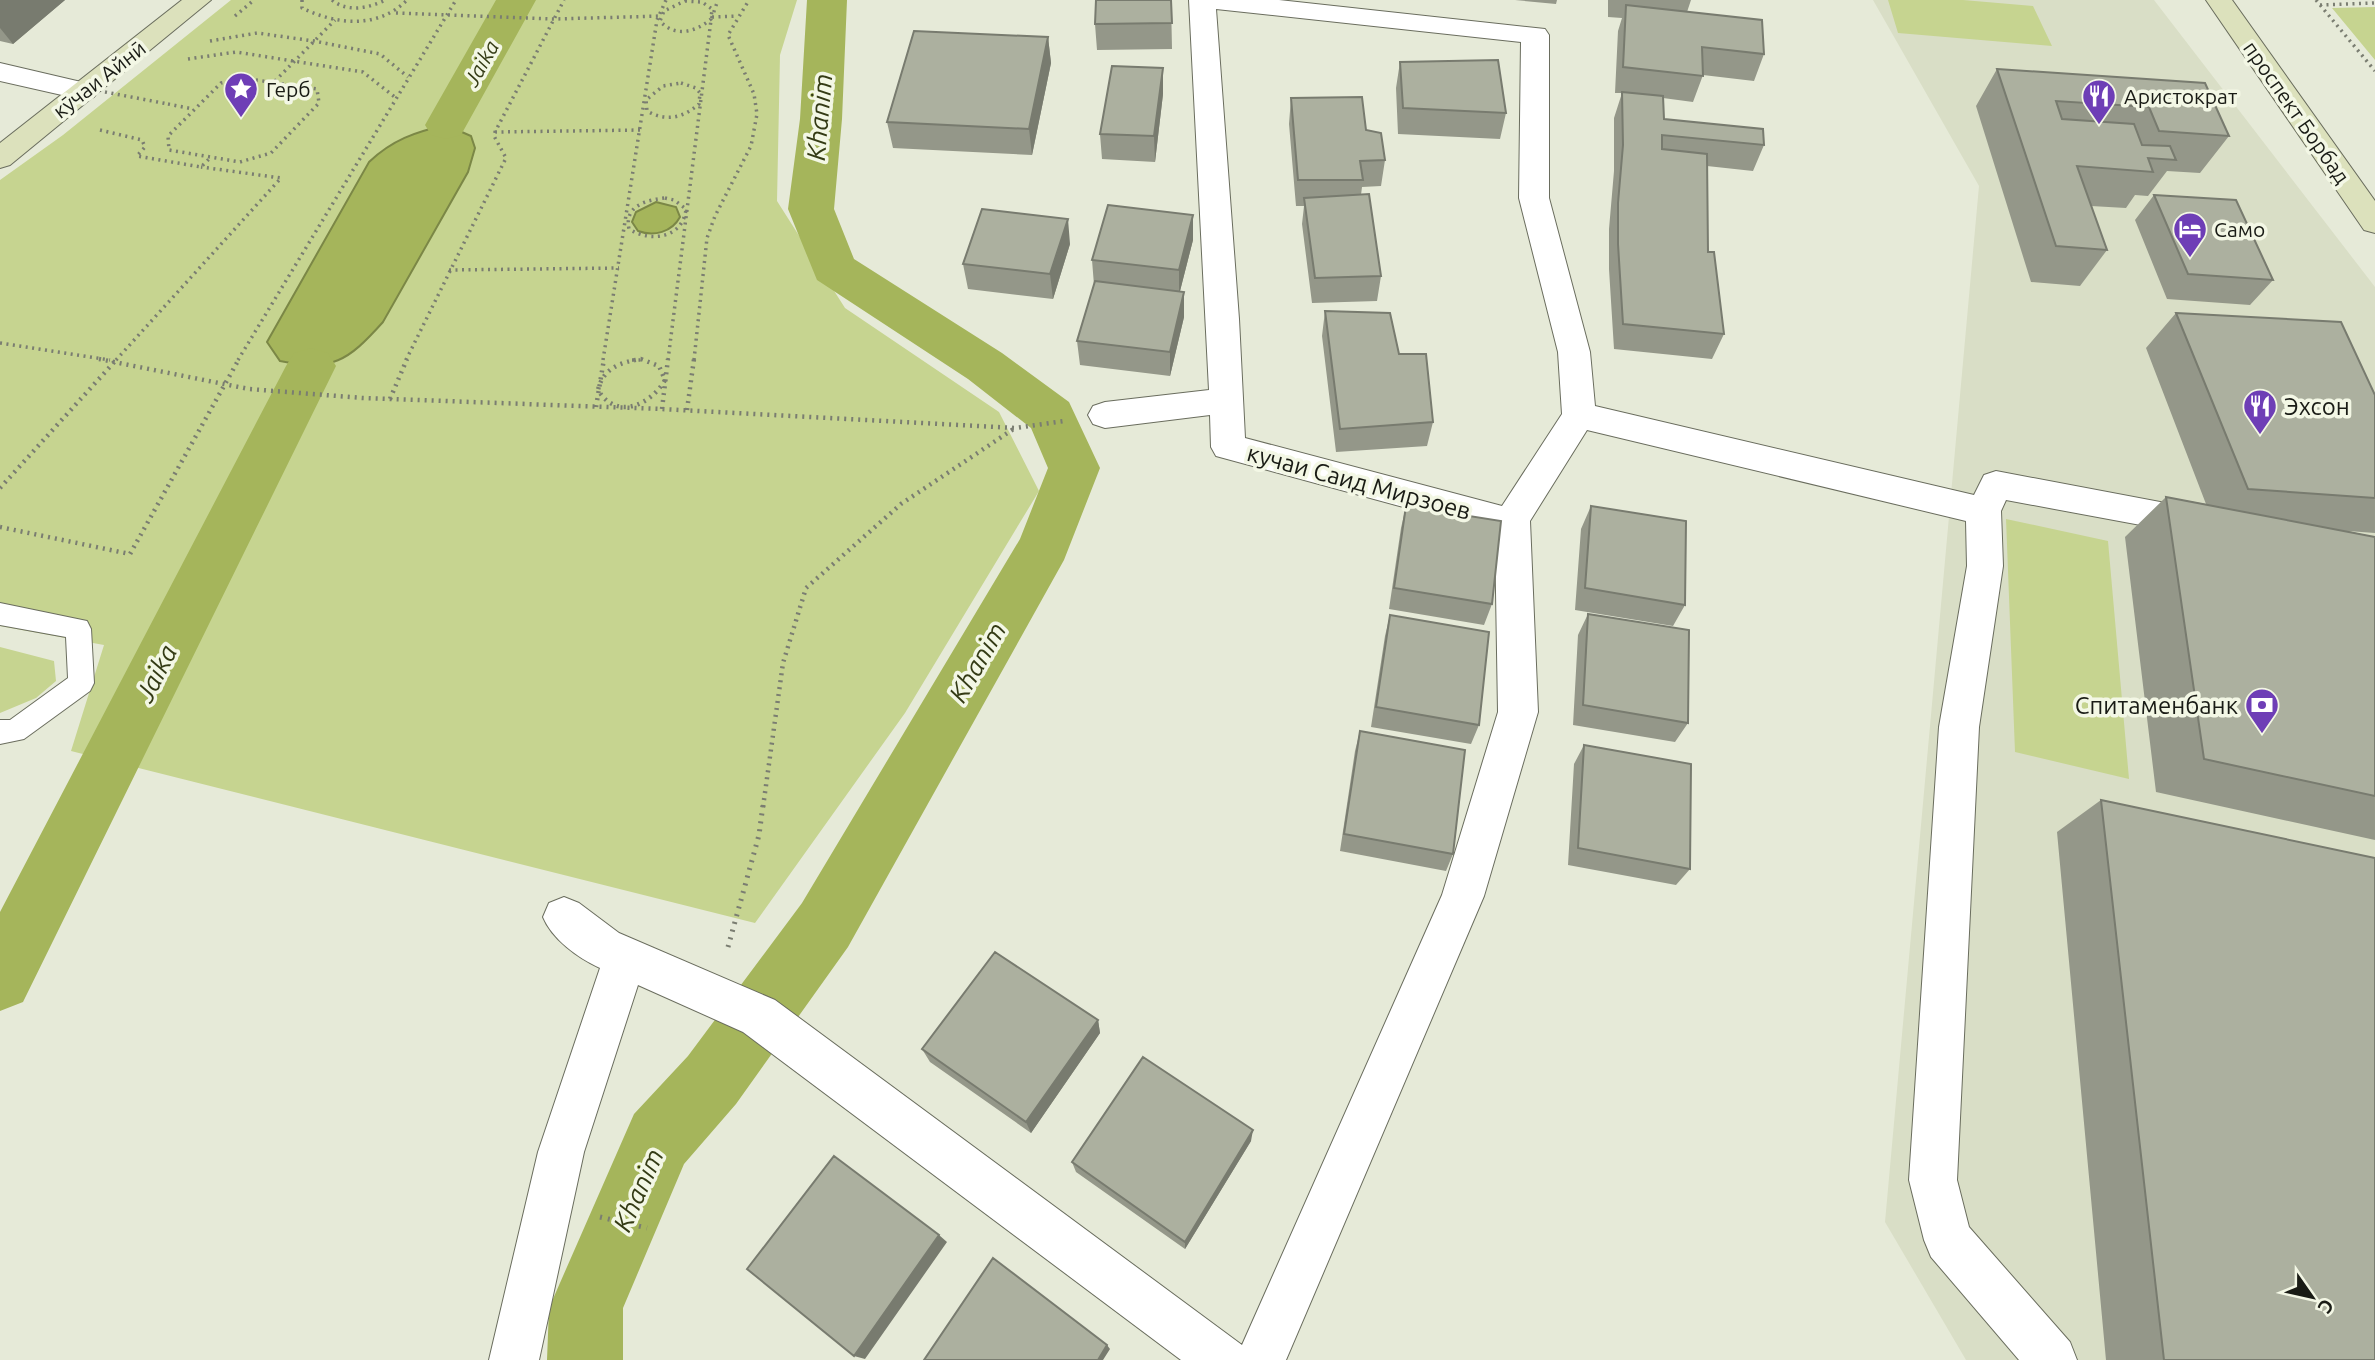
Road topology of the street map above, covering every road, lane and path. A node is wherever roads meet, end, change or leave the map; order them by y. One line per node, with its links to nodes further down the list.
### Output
1 (198, 0): 31 (street, кӯчаи Айнӣ)
2 (302, 0): 21 (path)
3 (332, 0): 4 (path)
4 (386, 0)
5 (407, 0): 16 (path)
6 (456, 0): 17 (path)
7 (564, 0): 22 (path)
8 (666, 0): 18 (path)
9 (718, 0): 20 (path)
10 (749, 0): 19 (path)
11 (1202, 0): 53 (street, кучаи Саид Мирзоев); 59 (street)
12 (2219, 0): 44 (street, проспект Борбад)
13 (2316, 0): 15 (path)
14 (2375, 1): 15 (path)
15 (2320, 5): 27 (path)
16 (396, 13): 17 (path); 21 (path)
17 (446, 16): 22 (path); 29 (path)
18 (661, 16): 20 (path); 20 (path); 22 (path); 34 (path)
19 (737, 16): 20 (path); 57 (path)
20 (712, 17): 33 (path)
21 (336, 19): 23 (path)
22 (555, 19): 38 (path)
23 (314, 41): 24 (path); 26 (path); 29 (path)
24 (202, 42)
25 (180, 60): 26 (path)
26 (296, 61): 30 (path); 32 (path)
27 (2375, 71)
28 (0, 72): 31 (street)
29 (408, 77): 32 (path)
30 (275, 82): 35 (path); 39 (path)
31 (94, 92): 35 (path, bridge); 40 (street, кӯчаи Айнӣ)
32 (396, 99): 50 (path)
33 (701, 99): 34 (path); 34 (path); 42 (path)
34 (646, 100): 37 (path)
35 (194, 109): 39 (path)
36 (96, 129): 41 (path)
37 (642, 130): 38 (path); 43 (path)
38 (495, 132): 46 (path)
39 (211, 157): 41 (path)
40 (0, 158)
41 (201, 167): 48 (path)
42 (686, 216): 43 (path); 43 (path); 49 (path)
43 (627, 217): 45 (path)
44 (2375, 223)
45 (619, 268): 46 (path); 51 (path)
46 (449, 270): 52 (path)
47 (0, 343): 48 (path)
48 (114, 361): 50 (path); 60 (path)
49 (665, 380): 51 (path); 55 (path); 56 (path)
50 (223, 384): 52 (path); 63 (path)
51 (598, 390): 54 (path); 55 (path)
52 (390, 399): 54 (path)
53 (1227, 401): 58 (street); 72 (street, кучаи Саид Мирзоев)
54 (596, 407): 55 (path)
55 (624, 408): 56 (path)
56 (662, 409): 57 (path)
57 (687, 410): 69 (path)
58 (1105, 415)
59 (1579, 415): 61 (street); 62 (street)
60 (0, 488)
61 (1983, 512): 64 (street); 73 (street)
62 (1514, 516)
63 (0, 527)
64 (2226, 527)
65 (0, 614): 66 (lane)
66 (0, 732)
67 (564, 917): 68 (street)
68 (625, 957): 69 (street); 70 (street)
69 (714, 996): 71 (street)
70 (514, 1360)
71 (1223, 1360)
72 (1261, 1360)
73 (2052, 1360)

